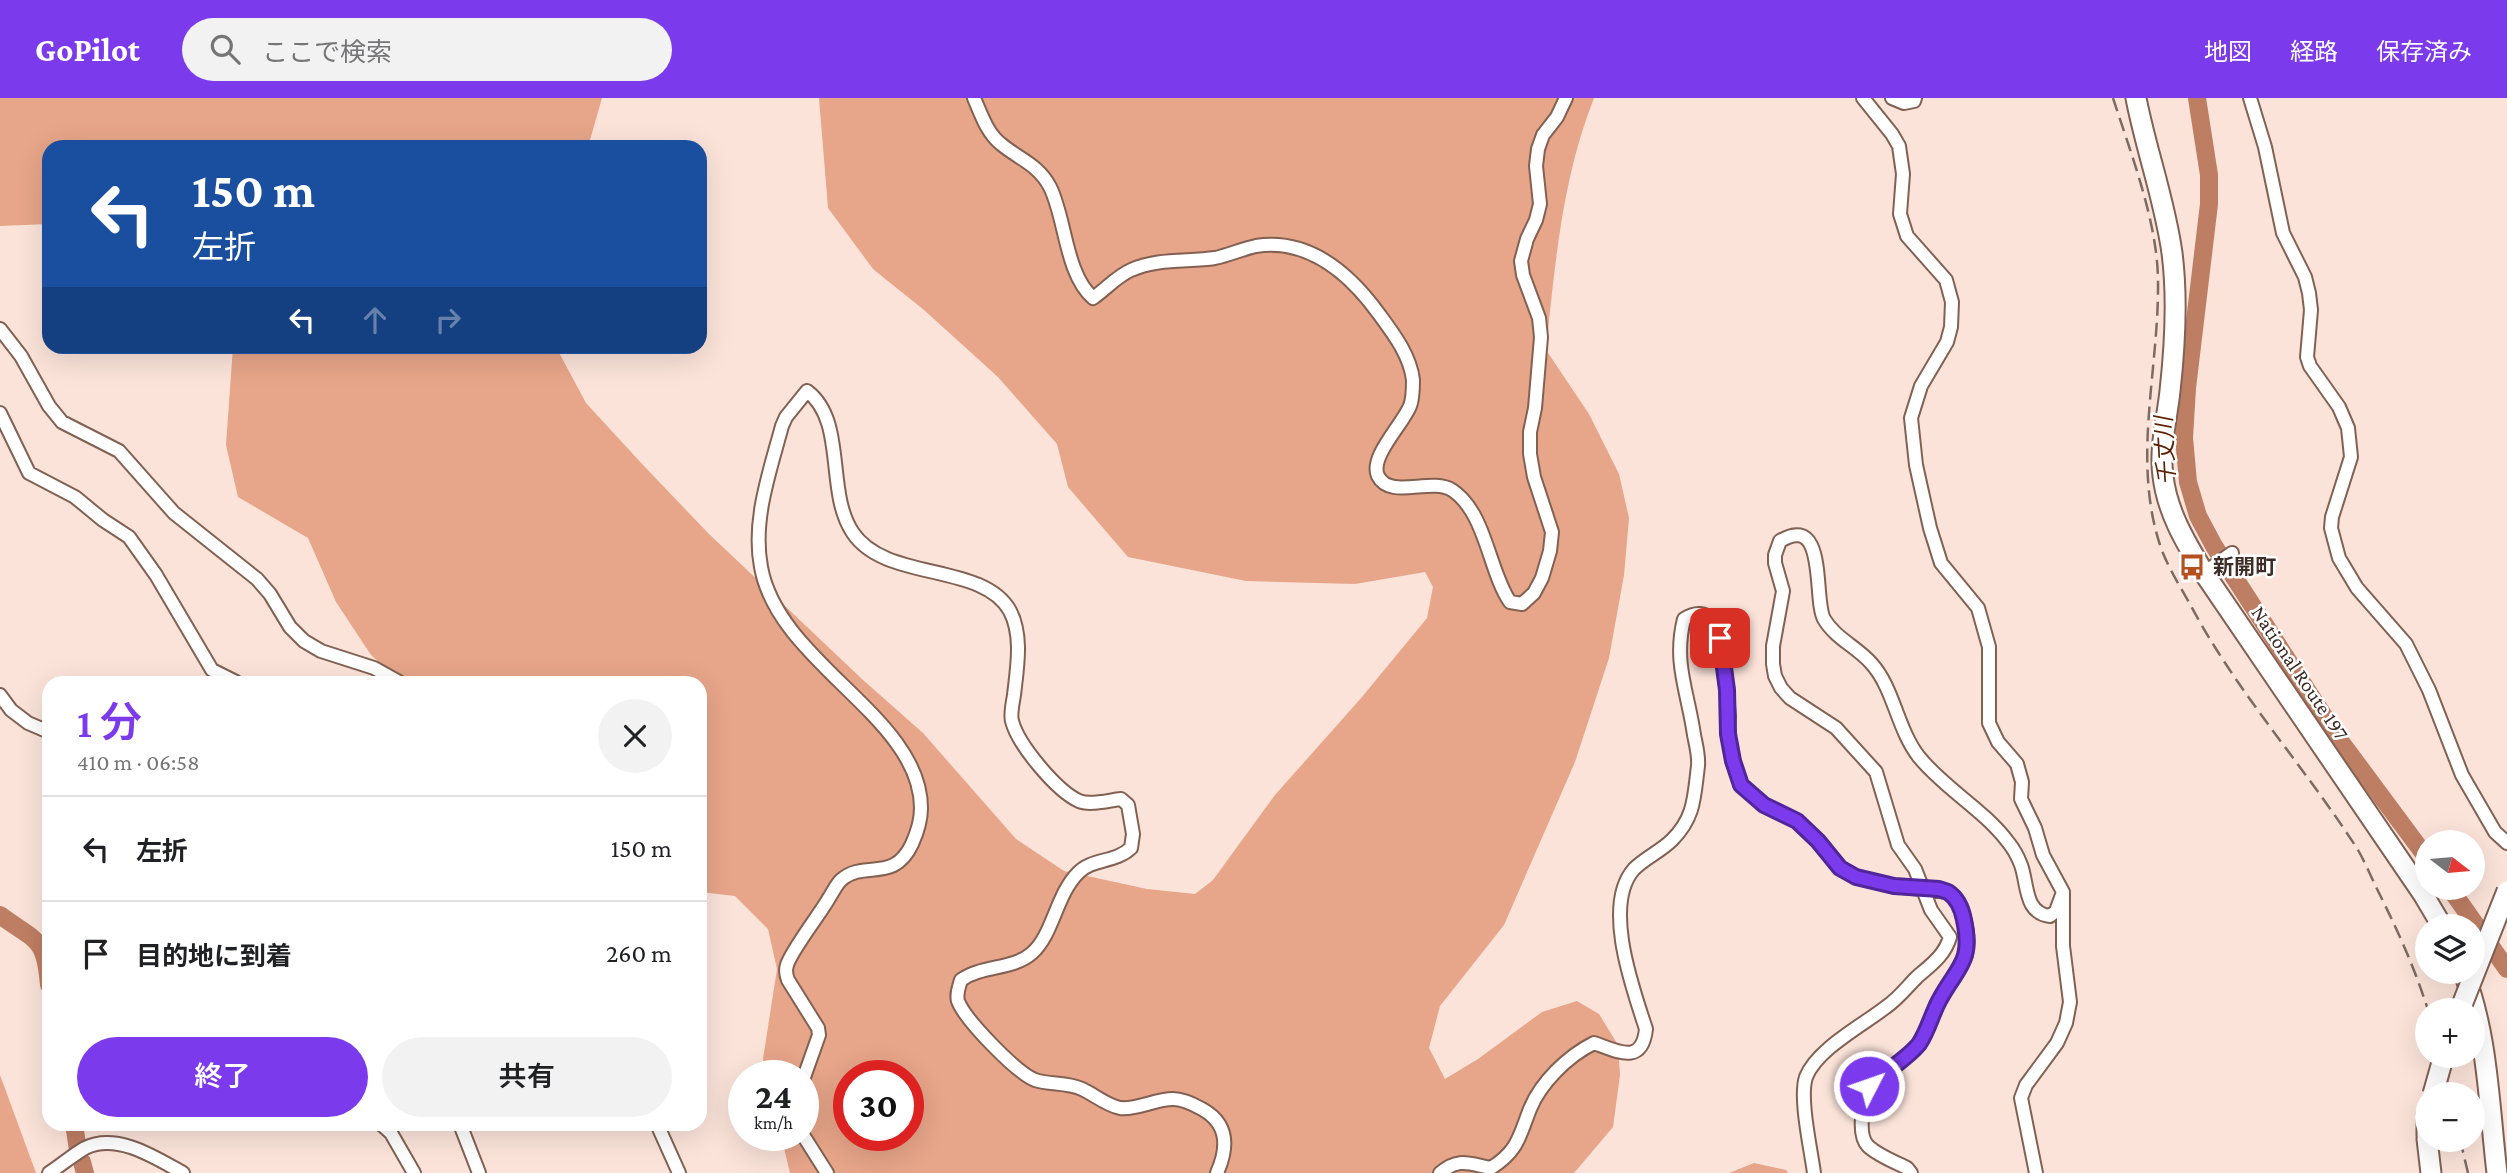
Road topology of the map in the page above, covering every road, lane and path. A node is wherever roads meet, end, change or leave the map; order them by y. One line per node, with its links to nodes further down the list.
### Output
1 (974, 98): 2 (street)
2 (1566, 98)
3 (1863, 98): 19 (street)
4 (1892, 98): 5 (street)
5 (1915, 98)
6 (2136, 98): 11 (highway, National Route 197)
7 (2250, 98): 16 (street)
8 (0, 329): 13 (street)
9 (0, 413): 12 (street)
10 (2232, 553): 11 (street)
11 (2208, 570): 20 (highway, National Route 197)
12 (224, 676)
13 (388, 676)
14 (0, 695): 15 (street)
15 (42, 729)
16 (2507, 843)
17 (1922, 890): 19 (street); 36 (street); 37 (street); 38 (street)
18 (2507, 891): 22 (highway, bridge)
19 (2063, 892): 39 (street)
20 (2435, 914)
21 (2468, 984): 41 (highway)
22 (2465, 998)
23 (810, 1060): 35 (street)
24 (389, 1131): 31 (street)
25 (463, 1131): 32 (street)
26 (660, 1131): 33 (street)
27 (813, 1151): 34 (street)
28 (2429, 1152): 40 (highway)
29 (49, 1173): 30 (street)
30 (183, 1173)
31 (414, 1173)
32 (479, 1173)
33 (679, 1173)
34 (827, 1173)
35 (1217, 1173)
36 (1440, 1173)
37 (1814, 1173)
38 (1910, 1173)
39 (2036, 1173)
40 (2431, 1173)
41 (2497, 1173)

